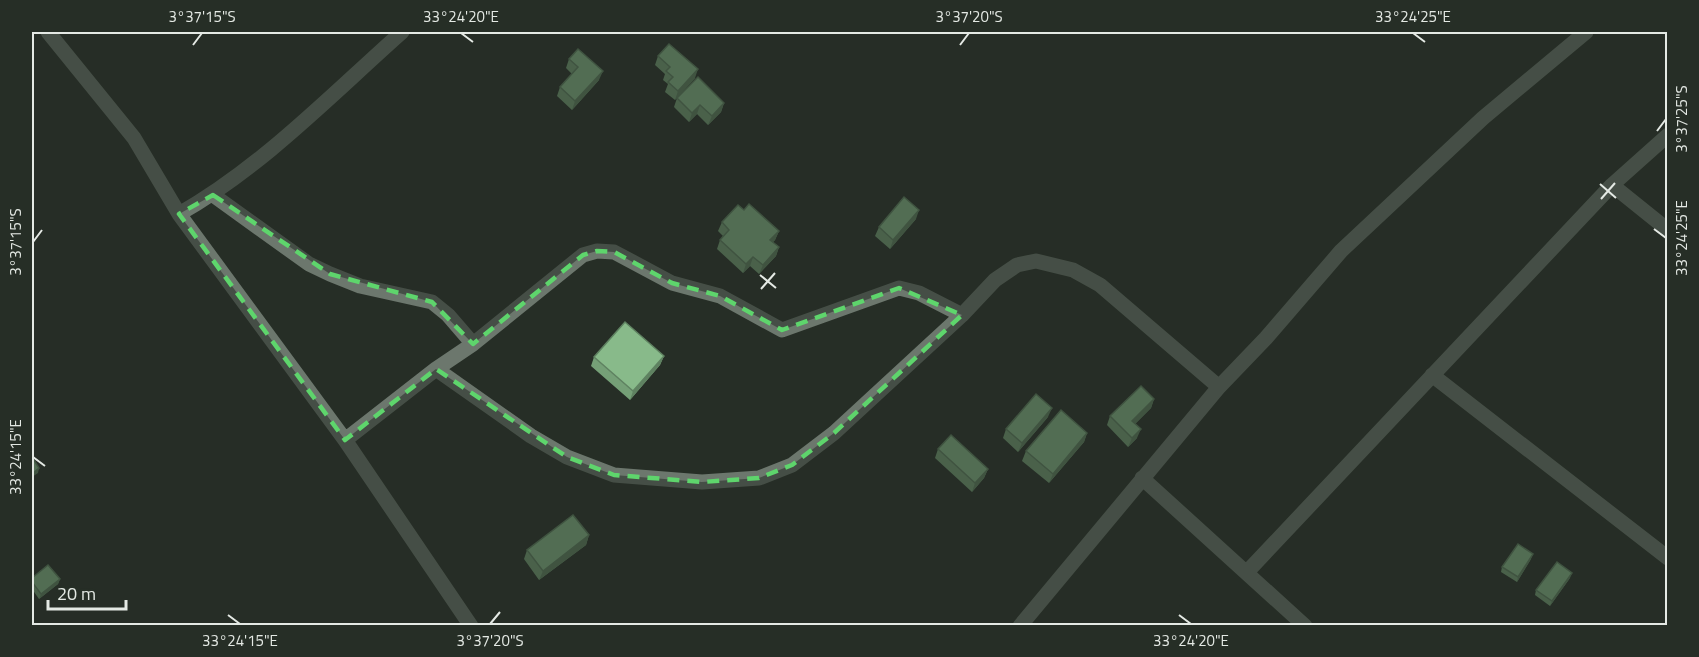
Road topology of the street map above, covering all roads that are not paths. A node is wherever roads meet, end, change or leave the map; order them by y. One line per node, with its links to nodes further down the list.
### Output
1 (48, 32): 7 (street)
2 (402, 32): 6 (street)
3 (1586, 32): 13 (street)
4 (1668, 135): 5 (street)
5 (1612, 184): 8 (street); 12 (street)
6 (213, 195): 7 (street); 10 (street)
7 (179, 214): 14 (street)
8 (1668, 230)
9 (962, 315): 10 (street); 11 (street); 13 (street)
10 (473, 344): 11 (street)
11 (436, 369): 14 (street)
12 (1432, 375): 16 (street); 17 (street)
13 (1218, 387): 15 (street)
14 (345, 440): 18 (street)
15 (1142, 478): 17 (street); 19 (street)
16 (1668, 558)
17 (1247, 572): 20 (street)
18 (471, 626)
19 (1020, 626)
20 (1305, 626)

